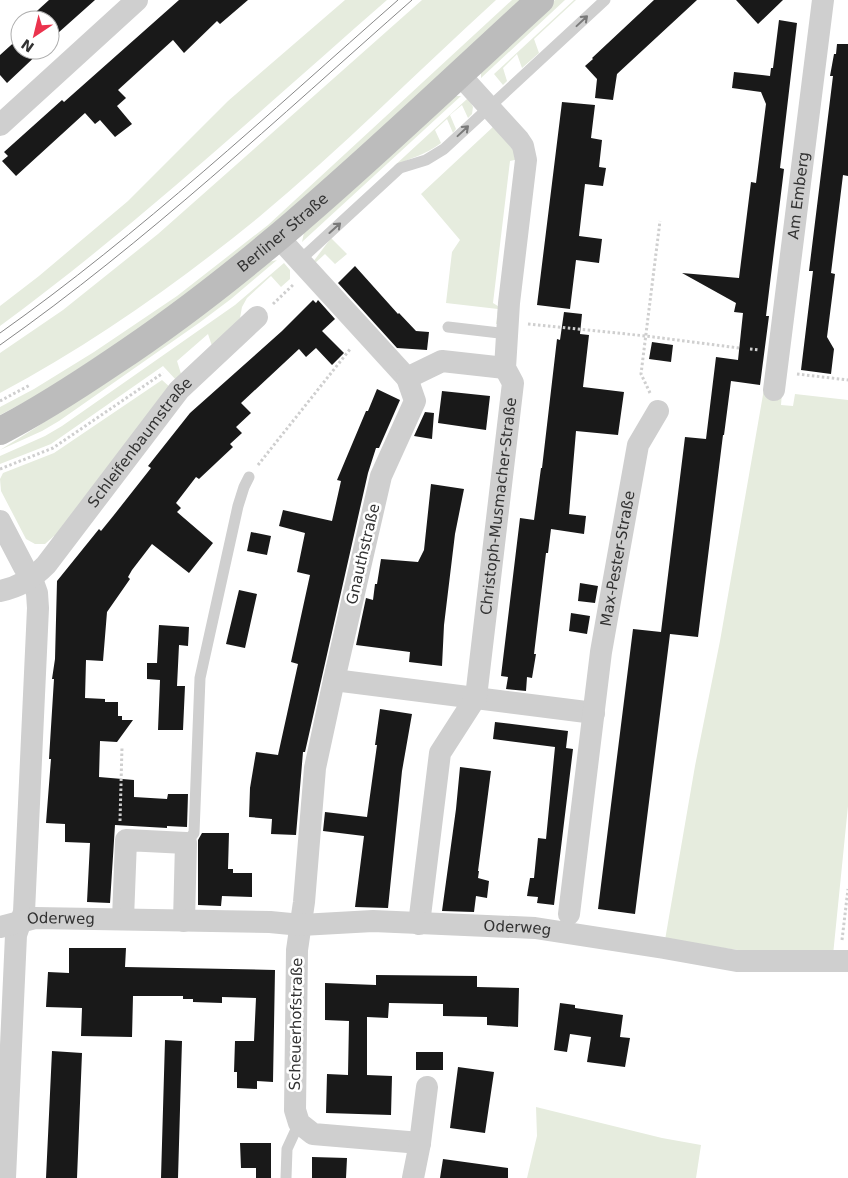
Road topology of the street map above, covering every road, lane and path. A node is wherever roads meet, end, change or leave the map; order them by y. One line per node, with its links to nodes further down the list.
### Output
1 (137, 0): 7 (street)
2 (540, 0): 5 (main road, Berliner Straße)
3 (605, 0): 6 (lane, one-way to 3)
4 (823, 0): 19 (street, Am Emberg)
5 (459, 74): 6 (street, Christoph-Musmacher-Straße); 9 (main road, Berliner Straße)
6 (489, 106): 10 (lane, one-way to 6); 13 (street, Christoph-Musmacher-Straße)
7 (0, 124)
8 (660, 221): 15 (path)
9 (279, 238): 10 (street, Gnauthstraße); 25 (main road, Berliner Straße)
10 (304, 266): 11 (path); 14 (street, Gnauthstraße)
11 (257, 317): 22 (street, Schleifenbaumstraße)
12 (448, 327): 13 (lane)
13 (508, 328): 15 (path); 17 (street, Christoph-Musmacher-Straße)
14 (364, 332): 18 (street, Gnauthstraße); 27 (path)
15 (646, 336): 16 (path); 24 (path)
16 (739, 348)
17 (505, 368): 18 (street); 32 (street, Christoph-Musmacher-Straße)
18 (407, 378): 31 (street, Gnauthstraße)
19 (776, 380): 20 (path)
20 (848, 380)
21 (33, 383): 23 (path)
22 (179, 390): 26 (path); 29 (street, Schleifenbaumstraße)
23 (0, 401)
24 (658, 411): 33 (street, Max-Pester-Straße)
25 (0, 431)
26 (0, 469)
27 (249, 477): 36 (lane)
28 (0, 521): 29 (street)
29 (32, 579): 30 (street); 42 (street)
30 (0, 591)
31 (334, 680): 32 (street); 43 (street, Gnauthstraße)
32 (476, 698): 33 (street); 41 (street, Christoph-Musmacher-Straße)
33 (594, 713): 38 (street, Max-Pester-Straße)
34 (122, 747): 35 (path)
35 (126, 840): 36 (street); 39 (street)
36 (186, 843): 40 (street)
37 (848, 889): 44 (path)
38 (569, 914)
39 (123, 919): 40 (street, Oderweg); 42 (street, Oderweg)
40 (184, 920): 43 (street, Oderweg)
41 (419, 924): 43 (street, Oderweg); 44 (street, Oderweg)
42 (10, 925): 48 (street)
43 (301, 925): 46 (street, Scheuerhofstraße)
44 (844, 961)
45 (427, 1087): 47 (street)
46 (299, 1123): 47 (street); 49 (lane)
47 (420, 1143): 50 (street)
48 (4, 1166)
49 (286, 1178)
50 (413, 1178)

